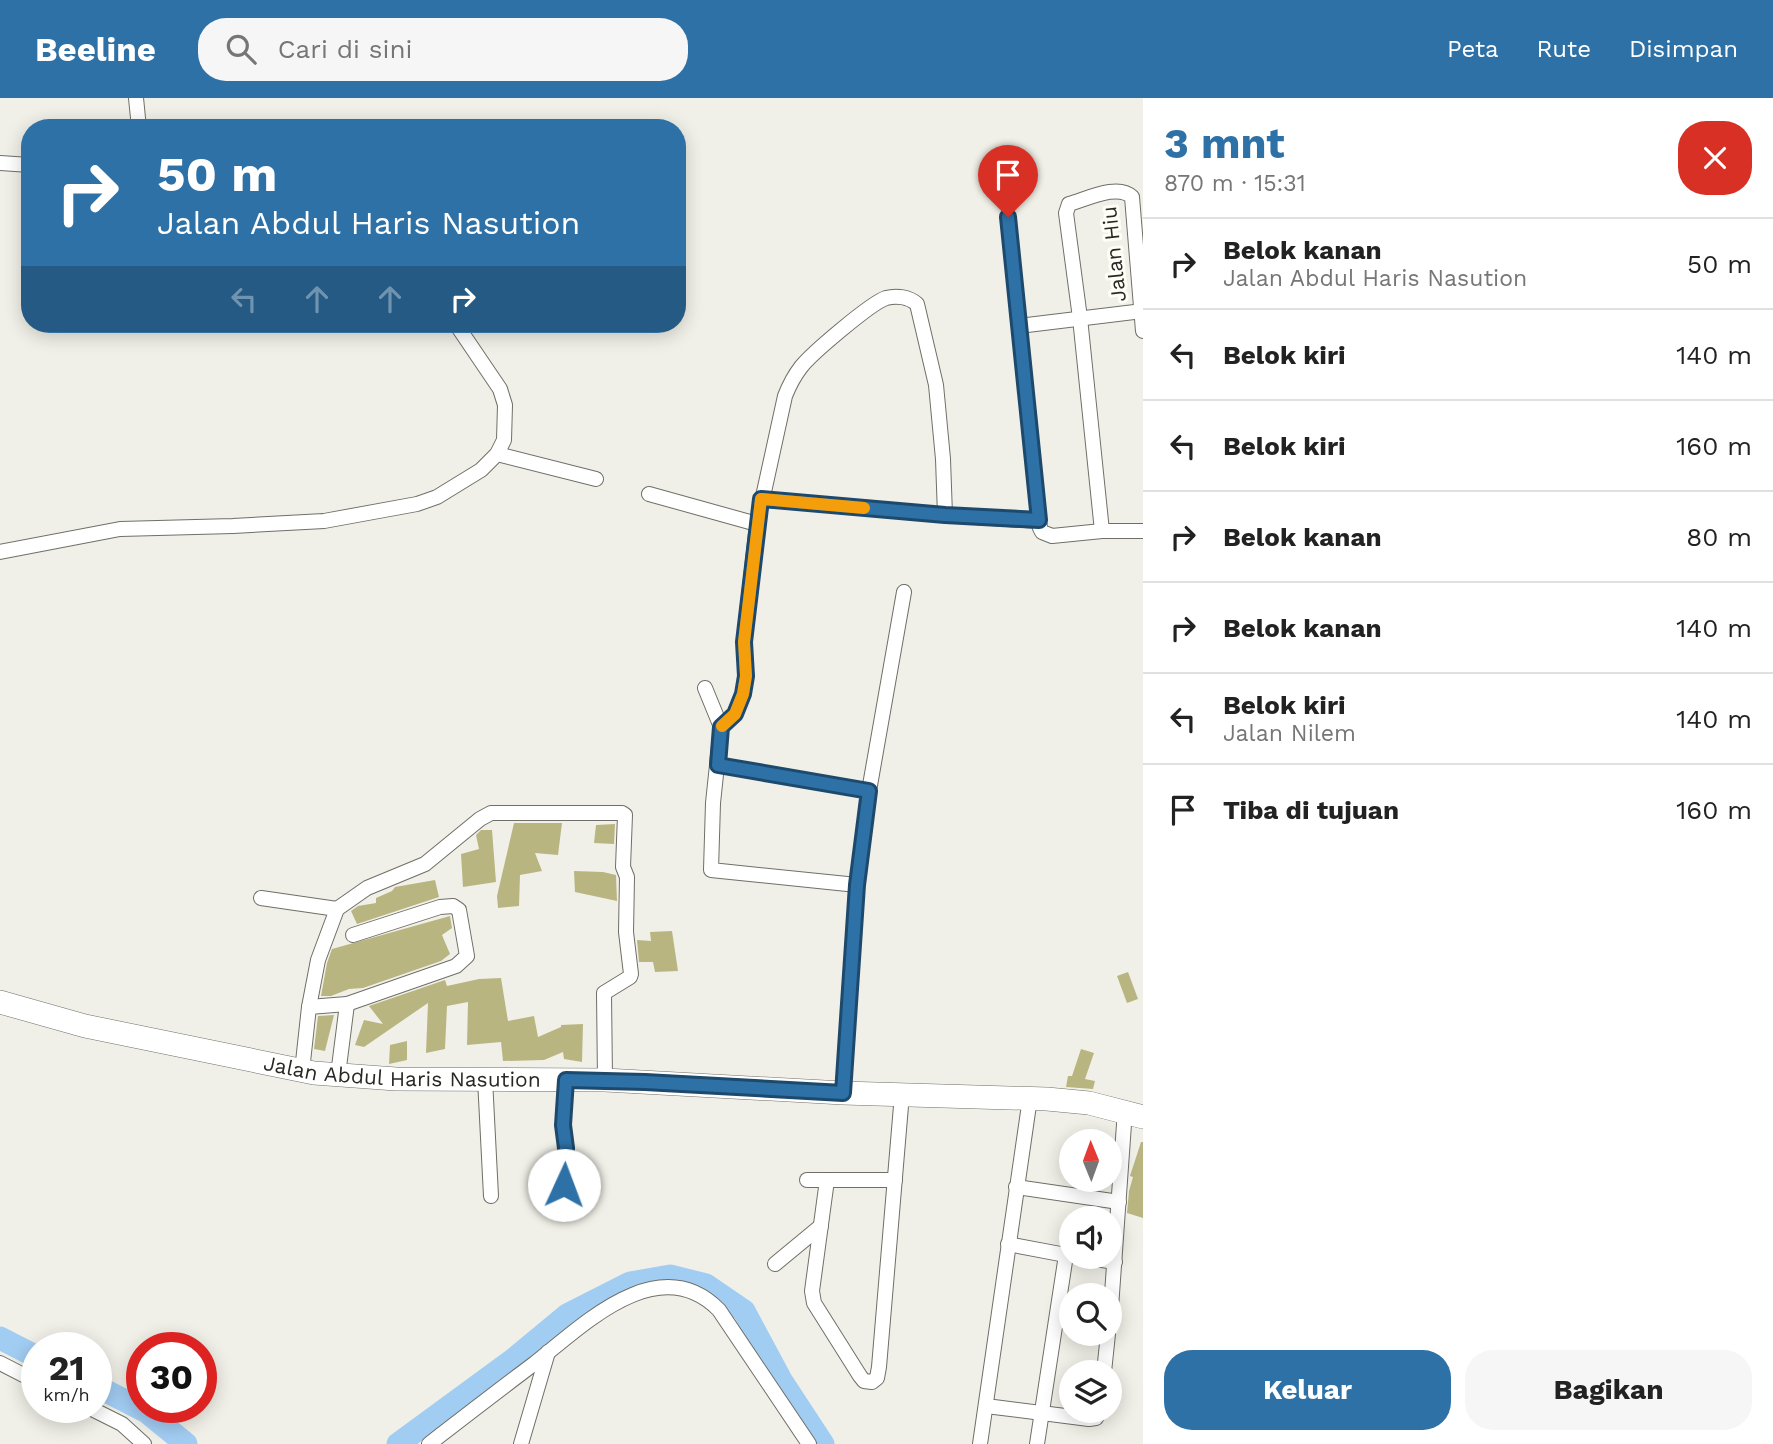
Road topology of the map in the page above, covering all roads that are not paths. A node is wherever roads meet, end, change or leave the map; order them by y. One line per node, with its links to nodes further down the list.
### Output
1 (136, 98): 2 (street)
2 (138, 119)
3 (0, 163): 4 (street)
4 (21, 164)
5 (1008, 217): 8 (street)
6 (1142, 311): 7 (street); 7 (street, Jalan Hiu); 9 (street, Jalan Hiu)
7 (1080, 318): 8 (street); 18 (street)
8 (1019, 326): 16 (street)
9 (1143, 331)
10 (462, 333): 11 (street)
11 (498, 453): 12 (street); 20 (street)
12 (596, 479)
13 (649, 494): 17 (street)
14 (761, 499): 15 (street); 15 (street); 17 (street)
15 (945, 515): 16 (street)
16 (1039, 520): 18 (street)
17 (757, 524): 23 (street)
18 (1102, 531): 19 (street)
19 (1143, 531)
20 (0, 551)
21 (904, 592): 25 (street)
22 (705, 688): 23 (street)
23 (721, 727): 24 (street)
24 (718, 765): 25 (street); 26 (street)
25 (869, 791): 26 (street)
26 (857, 885): 38 (street)
27 (261, 898): 28 (street)
28 (337, 909): 32 (street); 37 (street)
29 (352, 936): 31 (street)
30 (0, 1002): 33 (main road, Jalan Abdul Haris Nasution)
31 (347, 1004): 32 (street); 34 (street)
32 (309, 1007): 33 (street)
33 (302, 1071): 34 (main road, Jalan Abdul Haris Nasution)
34 (338, 1075): 35 (main road, Jalan Abdul Haris Nasution)
35 (485, 1079): 36 (main road, Jalan Abdul Haris Nasution); 47 (street)
36 (566, 1080): 37 (main road, Jalan Abdul Haris Nasution); 45 (street)
37 (605, 1080): 38 (main road, Jalan Abdul Haris Nasution)
38 (843, 1093): 39 (main road, Jalan Abdul Haris Nasution)
39 (902, 1094): 40 (main road, Jalan Abdul Haris Nasution); 44 (street)
40 (1030, 1098): 41 (main road, Jalan Abdul Haris Nasution); 46 (street)
41 (1134, 1114): 48 (street)
42 (807, 1180): 43 (street)
43 (827, 1180): 44 (street); 50 (street)
44 (895, 1180): 50 (street)
45 (564, 1185)
46 (1016, 1187): 48 (street); 51 (street)
47 (491, 1196)
48 (1119, 1202): 49 (street)
49 (1119, 1206)
50 (821, 1226): 53 (street)
51 (1008, 1244): 52 (street); 58 (street)
52 (1059, 1254)
53 (775, 1264)
54 (1069, 1269): 59 (street)
55 (548, 1352): 63 (street); 64 (street); 65 (street)
56 (0, 1363): 57 (street)
57 (21, 1373)
58 (986, 1406): 59 (street); 66 (street)
59 (1043, 1412): 60 (street); 67 (street)
60 (1059, 1414)
61 (112, 1419): 62 (street)
62 (144, 1444)
63 (429, 1444)
64 (521, 1444)
65 (809, 1444)
66 (980, 1444)
67 (1037, 1444)

